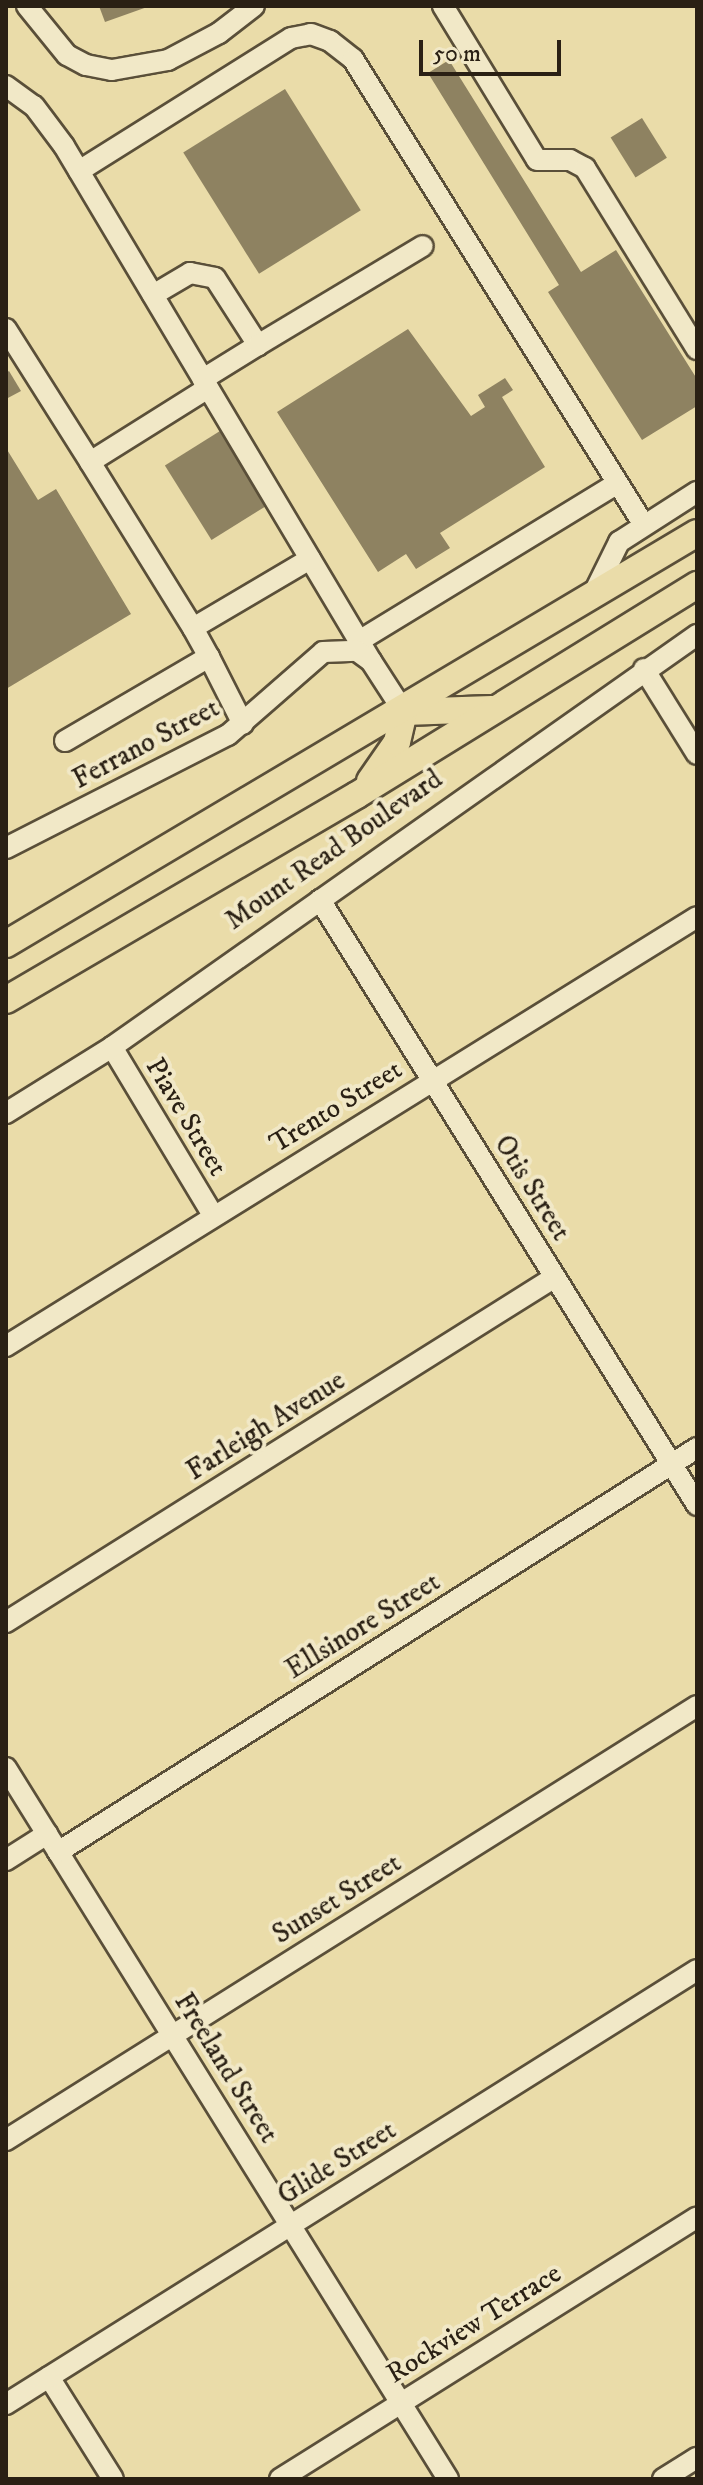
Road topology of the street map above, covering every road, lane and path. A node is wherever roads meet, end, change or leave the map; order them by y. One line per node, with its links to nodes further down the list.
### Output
1 (27, 6): 2 (street)
2 (254, 6)
3 (443, 6): 10 (street)
4 (6, 86): 5 (street)
5 (79, 171): 7 (street); 13 (street)
6 (423, 246): 9 (street)
7 (153, 295): 9 (street); 11 (street)
8 (6, 329): 12 (street)
9 (258, 345): 11 (street)
10 (697, 349)
11 (206, 384): 12 (street); 17 (street)
12 (90, 462): 20 (street)
13 (618, 483): 15 (street); 22 (street)
14 (697, 492): 15 (street)
15 (644, 525): 19 (street)
16 (697, 533): 19 (main road)
17 (310, 559): 20 (street); 22 (street)
18 (697, 585): 26 (main road, Mount Read Boulevard)
19 (591, 599): 27 (main road)
20 (193, 628): 23 (street)
21 (697, 635): 25 (street, Mount Read Boulevard)
22 (359, 641): 24 (street)
23 (209, 657): 28 (street); 29 (street)
24 (371, 661): 27 (street); 28 (street, Ferrano Street)
25 (644, 669): 30 (street); 33 (street, Mount Read Boulevard)
26 (499, 708): 27 (main road); 31 (main road, Mount Read Boulevard)
27 (404, 712): 31 (main road); 35 (main road)
28 (243, 724): 32 (street, Ferrano Street)
29 (65, 741)
30 (697, 754)
31 (357, 795): 36 (main road, Mount Read Boulevard)
32 (6, 848)
33 (320, 900): 37 (street, Mount Read Boulevard); 38 (street, Otis Street)
34 (697, 917): 38 (street, Trento Street)
35 (6, 944)
36 (6, 1000)
37 (112, 1047): 39 (street, Mount Read Boulevard); 40 (street, Piave Street)
38 (432, 1081): 40 (street, Trento Street); 41 (street, Otis Street)
39 (6, 1113)
40 (213, 1215): 42 (street, Trento Street)
41 (555, 1277): 44 (street, Otis Street); 46 (street, Farleigh Avenue)
42 (6, 1346)
43 (697, 1448): 44 (street, Ellsinore Street)
44 (671, 1464): 45 (street, Otis Street); 49 (street, Ellsinore Street)
45 (697, 1505)
46 (6, 1622)
47 (697, 1706): 52 (street, Sunset Street)
48 (6, 1768): 49 (street, Freeland Street)
49 (53, 1843): 50 (street, Ellsinore Street); 52 (street, Freeland Street)
50 (6, 1860)
51 (697, 1970): 55 (street, Glide Street)
52 (172, 2035): 53 (street, Sunset Street); 55 (street, Freeland Street)
53 (6, 2140)
54 (697, 2217): 57 (street, Rockview Terrace)
55 (290, 2225): 56 (street, Glide Street); 57 (street, Freeland Street)
56 (49, 2377): 58 (street, Glide Street); 60 (street)
57 (401, 2403): 61 (street, Rockview Terrace); 62 (street, Freeland Street)
58 (6, 2404)
59 (697, 2458): 63 (street)
60 (113, 2479)
61 (280, 2479)
62 (448, 2479)
63 (663, 2479)

